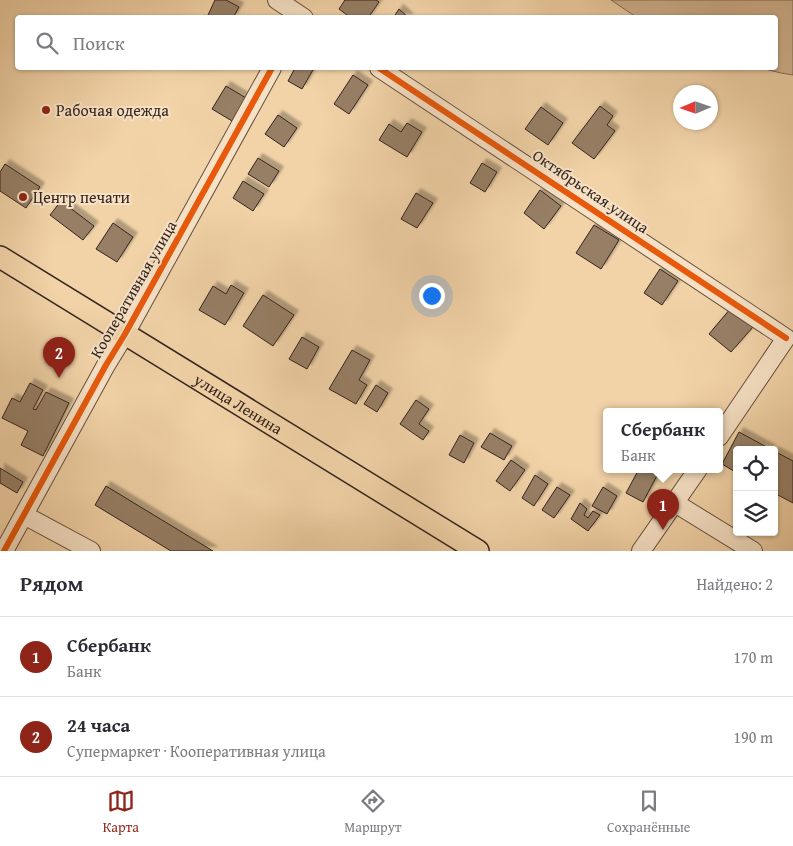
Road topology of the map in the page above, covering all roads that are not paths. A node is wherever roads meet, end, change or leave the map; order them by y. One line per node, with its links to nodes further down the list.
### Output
1 (277, 0): 2 (street)
2 (303, 13)
3 (271, 70): 6 (street, Кооперативная улица)
4 (383, 70): 7 (street, Октябрьская улица)
5 (0, 256): 6 (main road, улица Ленина)
6 (125, 334): 10 (street, Кооперативная улица); 13 (main road, улица Ленина)
7 (723, 431)
8 (695, 473): 9 (street)
9 (675, 503): 14 (street); 15 (street)
10 (24, 515): 11 (street, Кооперативная улица); 12 (street)
11 (4, 551)
12 (91, 551)
13 (478, 551)
14 (641, 551)
15 (753, 551)

